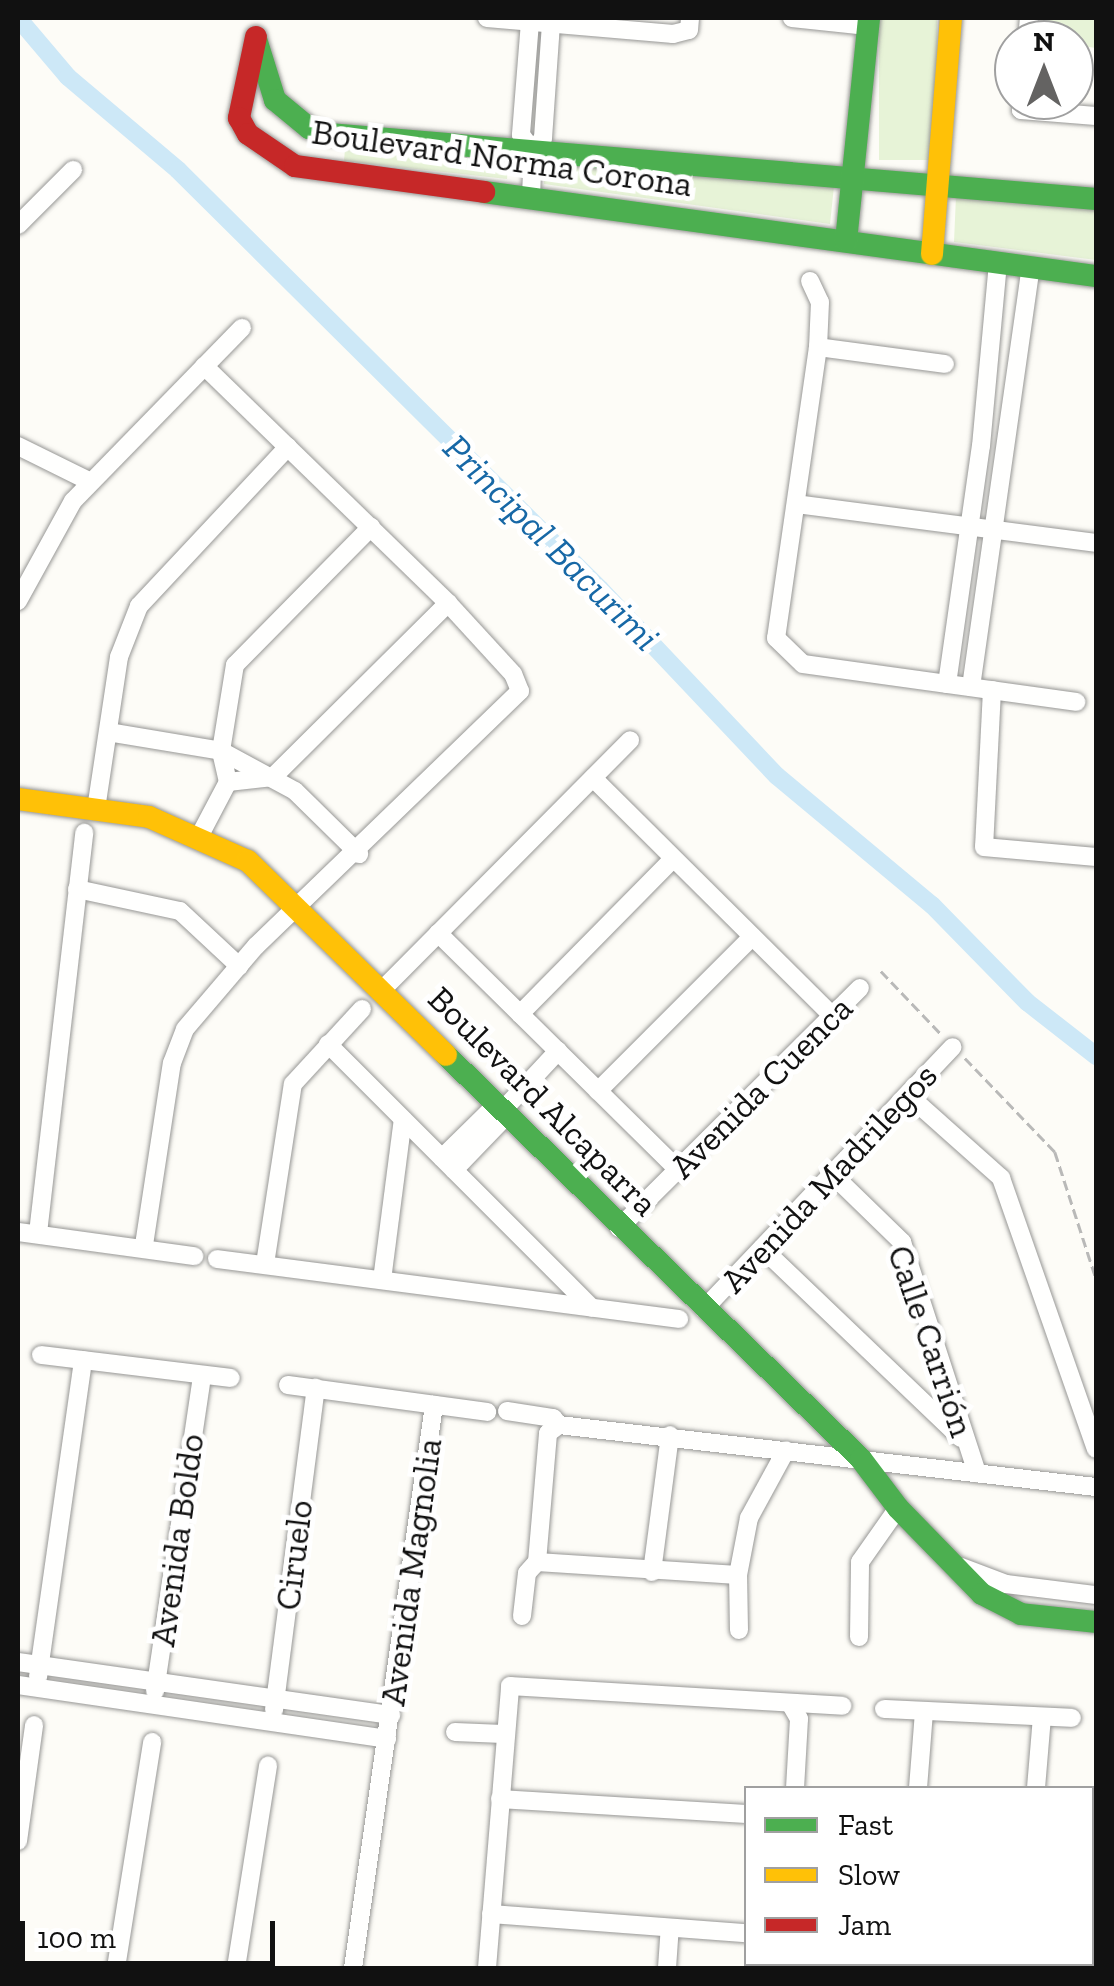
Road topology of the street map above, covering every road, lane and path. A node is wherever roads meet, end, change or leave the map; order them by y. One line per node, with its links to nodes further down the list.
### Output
1 (487, 18): 2 (street)
2 (496, 18): 6 (street)
3 (690, 18): 7 (street)
4 (792, 18): 8 (street)
5 (951, 18): 16 (street)
6 (530, 22): 9 (street); 12 (street)
7 (575, 22): 9 (street)
8 (868, 22): 15 (street)
9 (552, 24): 12 (street)
10 (257, 27): 11 (street, Boulevard Norma Corona); 13 (street, Boulevard Norma Corona)
11 (328, 134): 12 (street, Boulevard Norma Corona); 13 (street)
12 (533, 151): 15 (street, Boulevard Norma Corona); 17 (street)
13 (322, 169): 17 (street, Boulevard Norma Corona)
14 (72, 170): 19 (street)
15 (852, 178): 16 (street, Boulevard Norma Corona); 20 (street)
16 (938, 185): 18 (street, Boulevard Norma Corona); 21 (street)
17 (531, 196): 20 (street, Boulevard Norma Corona)
18 (1096, 199)
19 (18, 225)
20 (846, 241): 21 (street, Boulevard Norma Corona)
21 (932, 254): 22 (street, Boulevard Norma Corona)
22 (998, 263): 23 (street, Boulevard Norma Corona); 35 (street)
23 (1031, 267): 24 (street, Boulevard Norma Corona); 36 (street)
24 (1096, 276)
25 (810, 281): 27 (street)
26 (242, 328): 29 (street)
27 (818, 347): 28 (street); 33 (street)
28 (945, 364)
29 (204, 366): 31 (street); 32 (street)
30 (18, 446): 32 (street)
31 (288, 447): 34 (street); 44 (street)
32 (91, 482): 38 (street)
33 (796, 504): 35 (street); 40 (street)
34 (370, 527): 39 (street); 46 (street)
35 (970, 529): 36 (street); 40 (street)
36 (993, 531): 37 (street); 41 (street)
37 (1096, 543)
38 (18, 602)
39 (448, 603): 47 (street); 54 (street)
40 (946, 684): 41 (street)
41 (971, 687): 42 (street)
42 (992, 690): 43 (street); 55 (street)
43 (1076, 702)
44 (108, 732): 46 (street); 51 (street)
45 (630, 740): 48 (street)
46 (221, 751): 47 (street); 49 (street)
47 (273, 777): 49 (street); 54 (street)
48 (593, 778): 56 (street); 59 (street)
49 (228, 782): 53 (street)
50 (18, 799): 51 (street, Boulevard Alcaparra)
51 (96, 808): 53 (street, Boulevard Alcaparra)
52 (84, 833): 57 (street)
53 (200, 836): 58 (street, Boulevard Alcaparra)
54 (359, 854): 58 (street)
55 (1096, 857)
56 (673, 859): 60 (street); 66 (street)
57 (78, 889): 61 (street); 80 (street)
58 (300, 909): 61 (street); 64 (street, Boulevard Alcaparra)
59 (438, 933): 64 (street); 66 (street)
60 (752, 937): 67 (street); 71 (street)
61 (239, 966): 81 (street)
62 (881, 971): 69 (path)
63 (860, 988): 67 (street, Avenida Cuenca)
64 (382, 990): 73 (street, Boulevard Alcaparra)
65 (362, 1009): 68 (street)
66 (520, 1014): 70 (street)
67 (832, 1015): 76 (street, Avenida Cuenca)
68 (328, 1044): 74 (street); 85 (street)
69 (953, 1047): 72 (street, Avenida Madrilegos); 86 (path)
70 (558, 1051): 71 (street); 73 (street)
71 (598, 1092): 76 (street)
72 (908, 1094): 77 (street, Avenida Madrilegos); 103 (street)
73 (502, 1110): 75 (street); 78 (street, Boulevard Alcaparra)
74 (403, 1120): 75 (street); 87 (street)
75 (448, 1164): 88 (street)
76 (679, 1171): 78 (street, Avenida Cuenca)
77 (832, 1174): 82 (street, Avenida Madrilegos); 102 (street, Calle Carrión)
78 (619, 1228): 89 (street, Boulevard Alcaparra)
79 (18, 1232): 80 (street)
80 (38, 1232): 81 (street)
81 (144, 1245): 83 (street)
82 (762, 1248): 89 (street, Avenida Madrilegos); 102 (street)
83 (194, 1256)
84 (217, 1259): 85 (street)
85 (265, 1264): 87 (street)
86 (1096, 1278)
87 (382, 1280): 88 (street)
88 (592, 1308): 90 (street)
89 (704, 1310): 105 (street, Boulevard Alcaparra)
90 (679, 1319)
91 (41, 1354): 92 (street)
92 (83, 1360): 93 (street); 119 (street)
93 (202, 1375): 94 (street); 120 (street, Avenida Boldo)
94 (231, 1378)
95 (288, 1385): 96 (street)
96 (316, 1388): 97 (street); 122 (street, Ciruelo)
97 (434, 1405): 99 (street); 128 (street, Avenida Magnolia)
98 (507, 1411): 100 (street)
99 (487, 1412)
100 (559, 1424): 101 (street); 109 (street)
101 (670, 1435): 104 (street); 111 (street)
102 (964, 1442): 106 (street, Calle Carrión)
103 (1096, 1448)
104 (786, 1450): 105 (street); 112 (street)
105 (861, 1459): 106 (street); 108 (street, Boulevard Alcaparra)
106 (977, 1472): 107 (street)
107 (1096, 1487)
108 (898, 1508): 110 (street, Boulevard Alcaparra); 117 (street)
109 (537, 1562): 111 (street); 114 (street)
110 (956, 1564): 113 (street, Boulevard Alcaparra); 115 (street, Boulevard Alcaparra)
111 (652, 1572): 112 (street)
112 (738, 1575): 116 (street)
113 (1096, 1595)
114 (522, 1616)
115 (1096, 1622)
116 (739, 1630)
117 (858, 1637)
118 (18, 1662): 119 (street)
119 (40, 1665): 120 (street); 121 (street)
120 (156, 1682): 122 (street); 123 (street, Avenida Boldo)
121 (27, 1687): 123 (street)
122 (275, 1699): 128 (street); 131 (street, Ciruelo)
123 (153, 1705): 131 (street)
124 (790, 1705): 125 (street); 134 (street); 138 (street)
125 (842, 1706)
126 (884, 1709): 127 (street)
127 (924, 1711): 129 (street); 139 (street)
128 (391, 1715): 135 (street, Avenida Magnolia)
129 (1042, 1717): 130 (street); 140 (street)
130 (1072, 1718)
131 (272, 1722): 135 (street)
132 (34, 1724): 143 (street)
133 (455, 1732): 134 (street)
134 (503, 1734): 141 (street)
135 (387, 1739): 149 (street, Avenida Magnolia)
136 (152, 1742): 147 (street)
137 (268, 1766): 148 (street)
138 (794, 1786)
139 (918, 1786)
140 (1036, 1786)
141 (500, 1799): 142 (street); 144 (street)
142 (744, 1814)
143 (18, 1841)
144 (491, 1914): 145 (street); 150 (street)
145 (670, 1929): 146 (street); 151 (street)
146 (744, 1933)
147 (116, 1968)
148 (236, 1968)
149 (352, 1968)
150 (487, 1968)
151 (667, 1968)

